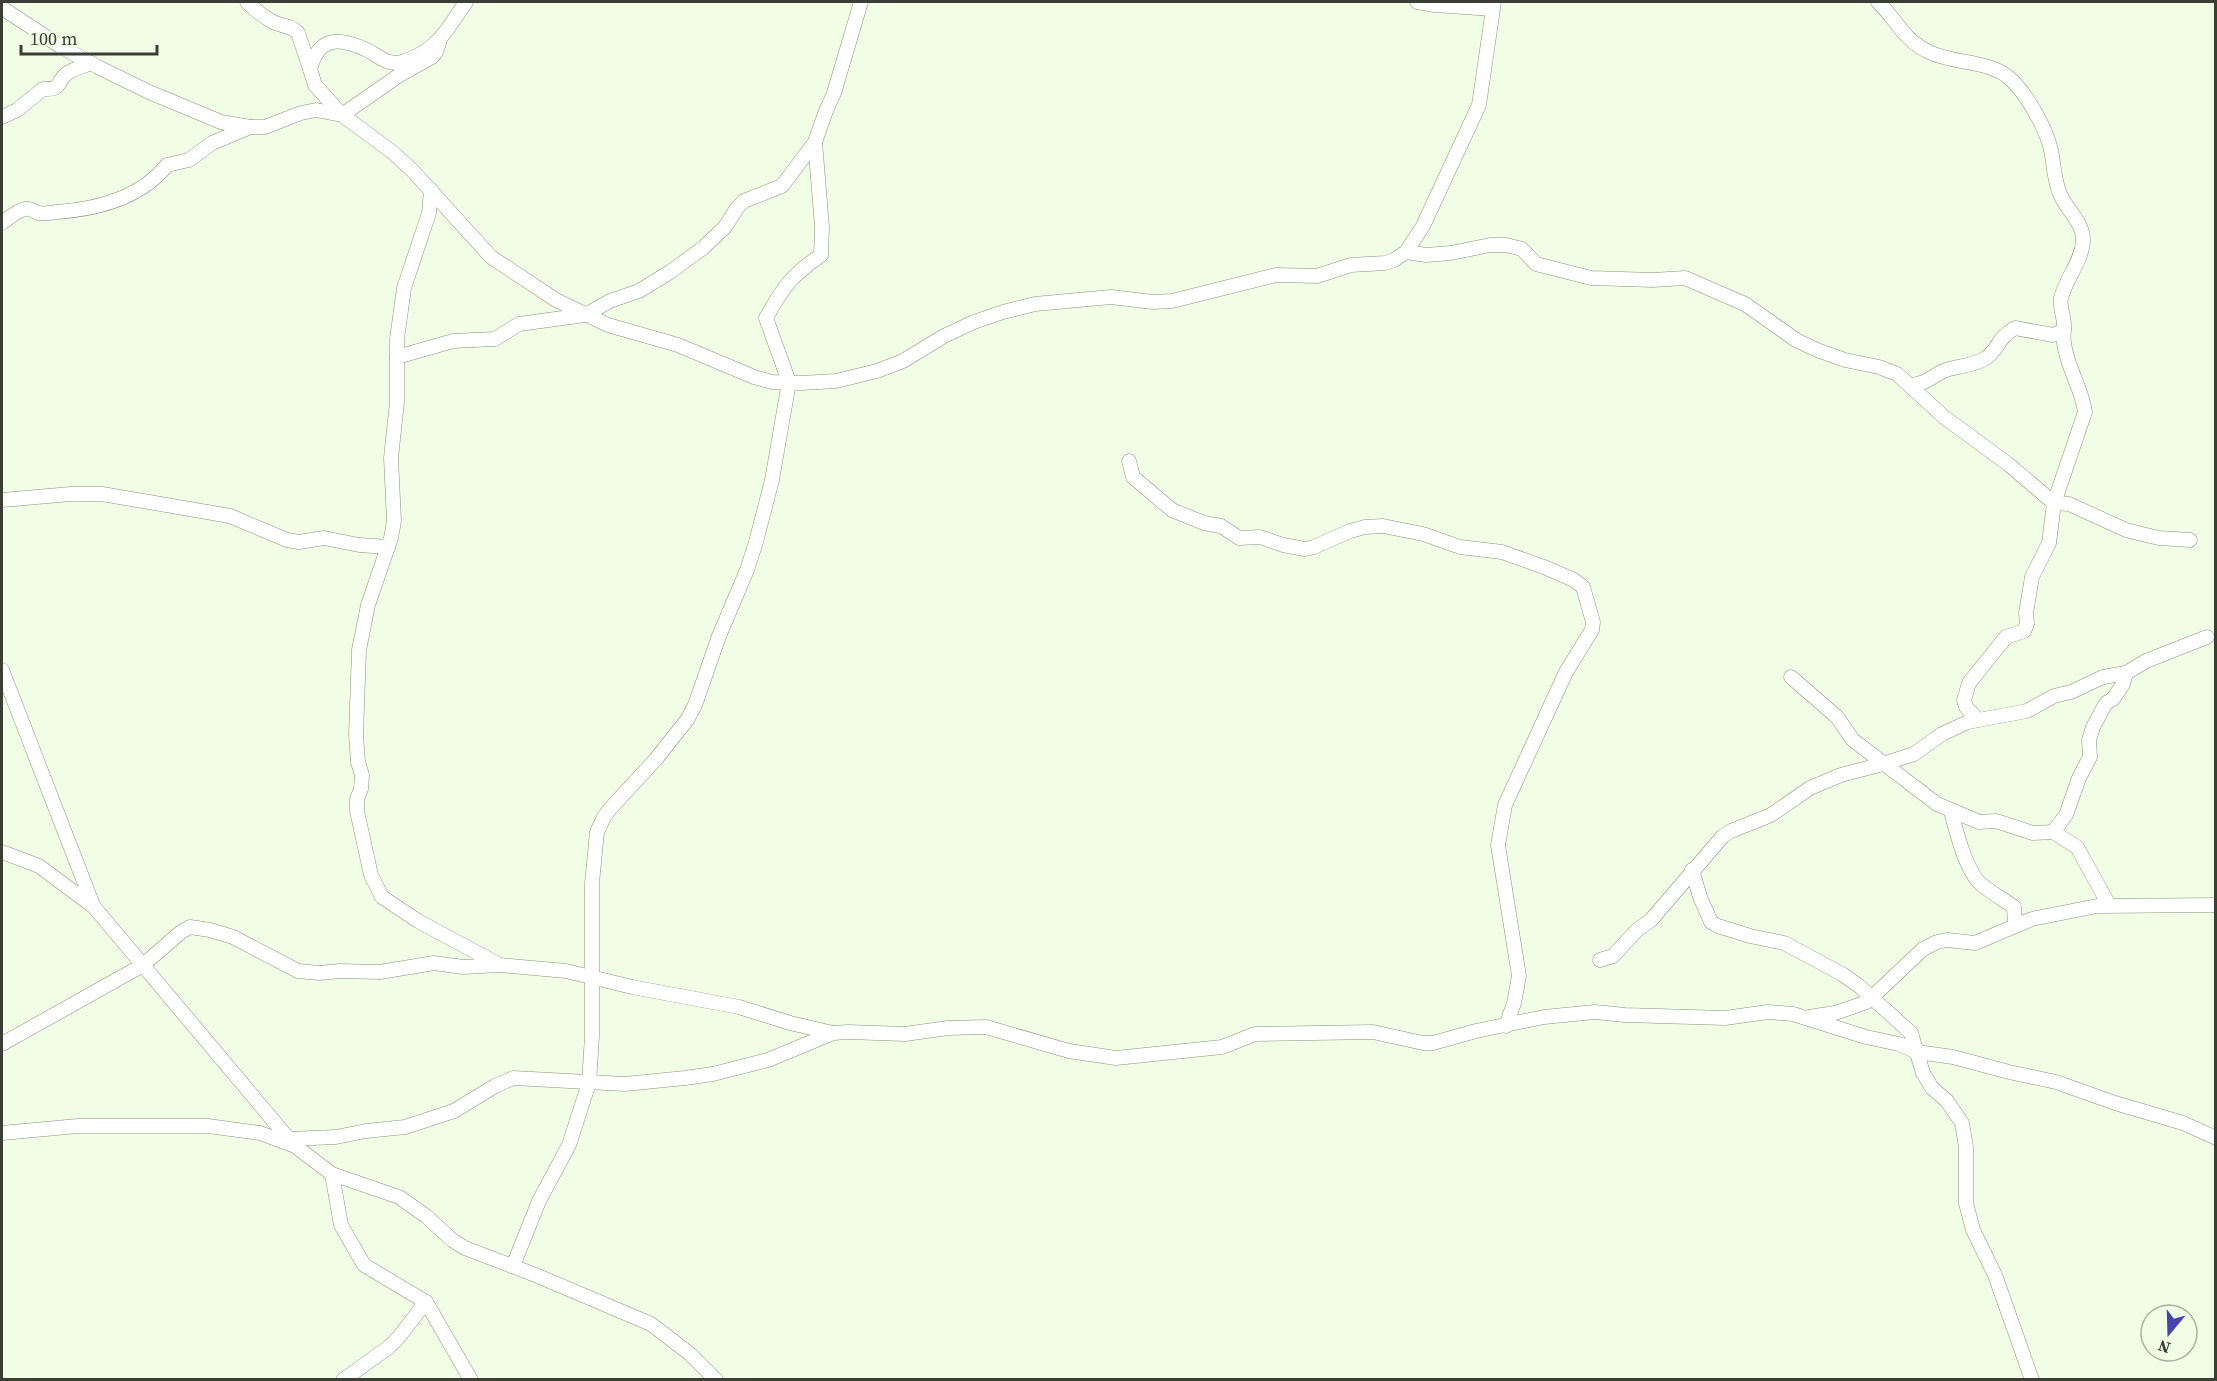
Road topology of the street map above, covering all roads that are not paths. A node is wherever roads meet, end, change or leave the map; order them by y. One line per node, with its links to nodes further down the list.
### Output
1 (247, 2): 10 (street)
2 (466, 2): 8 (street)
3 (861, 2): 14 (street)
4 (1417, 2): 6 (street)
5 (1878, 2): 19 (street)
6 (1493, 5): 17 (street)
7 (2, 8): 9 (street)
8 (439, 43): 10 (street); 11 (street)
9 (92, 63): 12 (street); 13 (street)
10 (310, 69): 11 (street)
11 (342, 115): 13 (street); 15 (street)
12 (2, 117)
13 (250, 127): 16 (street)
14 (815, 142): 18 (street); 21 (street)
15 (431, 190): 18 (street); 20 (street)
16 (2, 223)
17 (1406, 252): 21 (street); 22 (street)
18 (585, 315): 20 (street); 21 (street)
19 (2064, 330): 22 (street); 25 (street)
20 (397, 357): 27 (street)
21 (789, 382): 45 (street)
22 (1910, 385): 25 (street)
23 (1129, 461): 48 (street)
24 (2, 500): 27 (street)
25 (2054, 503): 26 (street); 32 (street)
26 (2190, 540)
27 (388, 547): 44 (street)
28 (2207, 637): 30 (street)
29 (2, 670): 40 (street)
30 (2126, 673): 32 (street); 35 (street)
31 (1791, 677): 33 (street)
32 (1977, 719): 33 (street)
33 (1883, 764): 34 (street); 37 (street)
34 (1951, 811): 35 (street); 41 (street)
35 (2053, 832): 38 (street)
36 (2, 852): 40 (street)
37 (1692, 870): 42 (street); 46 (street)
38 (2109, 905): 39 (street); 41 (street)
39 (2216, 905)
40 (94, 907): 43 (street)
41 (2015, 925): 46 (street)
42 (1600, 960)
43 (143, 965): 44 (street); 50 (street); 55 (street)
44 (500, 965): 45 (street)
45 (592, 978): 49 (street); 52 (street)
46 (1872, 999): 47 (street); 51 (street)
47 (1806, 1017): 48 (street); 51 (street)
48 (1506, 1026): 49 (street)
49 (833, 1033): 52 (street)
50 (2, 1044)
51 (1917, 1052): 54 (street); 62 (street)
52 (589, 1083): 55 (street); 57 (street)
53 (2, 1133): 55 (street)
54 (2216, 1137)
55 (292, 1142): 56 (street)
56 (332, 1174): 57 (street); 58 (street)
57 (513, 1266): 61 (street)
58 (426, 1302): 59 (street); 60 (street)
59 (343, 1380)
60 (471, 1380)
61 (716, 1380)
62 (2032, 1380)

